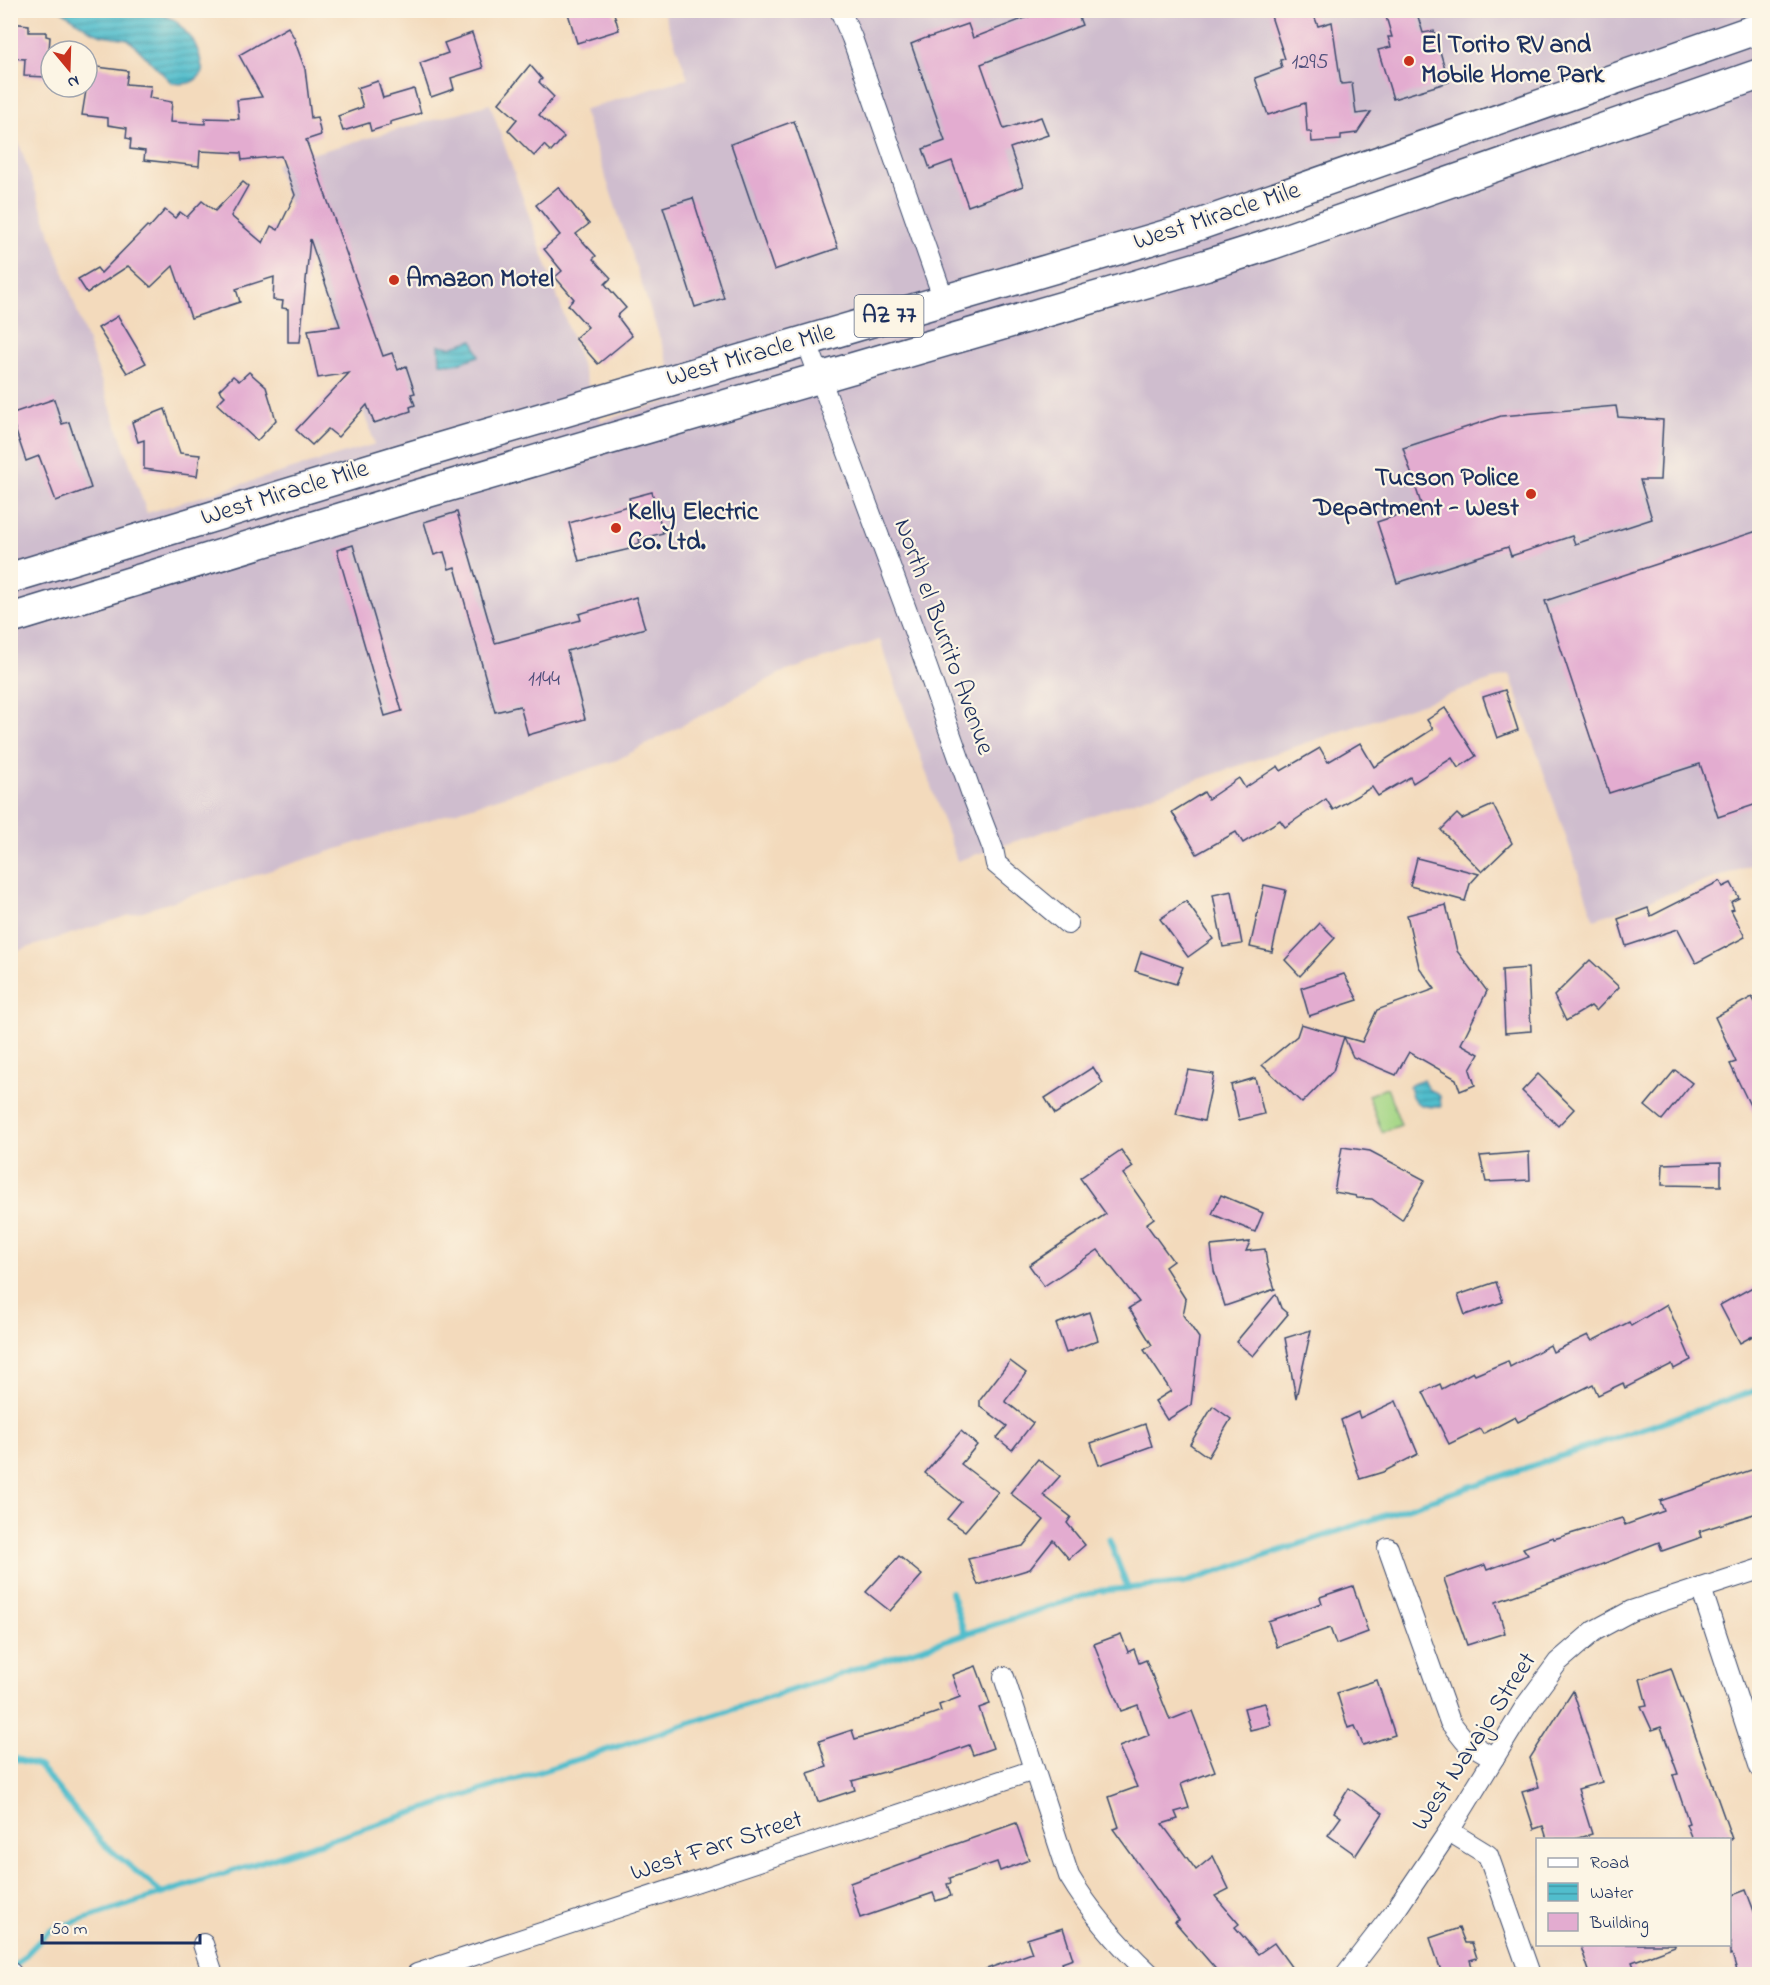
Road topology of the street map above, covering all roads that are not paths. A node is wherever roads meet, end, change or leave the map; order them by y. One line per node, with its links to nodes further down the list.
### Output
1 (840, 10): 4 (street)
2 (1760, 28): 4 (highway, West Miracle Mile / AZ 77)
3 (1760, 74): 6 (highway, West Miracle Mile / AZ 77)
4 (944, 300): 5 (highway, West Miracle Mile / AZ 77)
5 (806, 340): 6 (street, North el Burrito Avenue); 7 (highway, West Miracle Mile / AZ 77)
6 (820, 378): 8 (highway, West Miracle Mile / AZ 77); 11 (street, North el Burrito Avenue)
7 (416, 455): 8 (highway); 9 (highway, West Miracle Mile / AZ 77)
8 (187, 566): 10 (highway, West Miracle Mile / AZ 77)
9 (10, 578)
10 (10, 619)
11 (1068, 924)
12 (1388, 1548): 16 (street)
13 (1760, 1569): 14 (street, West Navajo Street)
14 (1701, 1588): 16 (street, West Navajo Street); 17 (street)
15 (1004, 1677): 18 (street)
16 (1494, 1758): 19 (street, West Navajo Street)
17 (1760, 1768)
18 (1034, 1770): 21 (street); 23 (street, West Farr Street)
19 (1449, 1831): 24 (street, West Navajo Street); 25 (street)
20 (202, 1944): 22 (street)
21 (1140, 1971)
22 (213, 1974)
23 (417, 1974)
24 (1346, 1974)
25 (1530, 1974)

